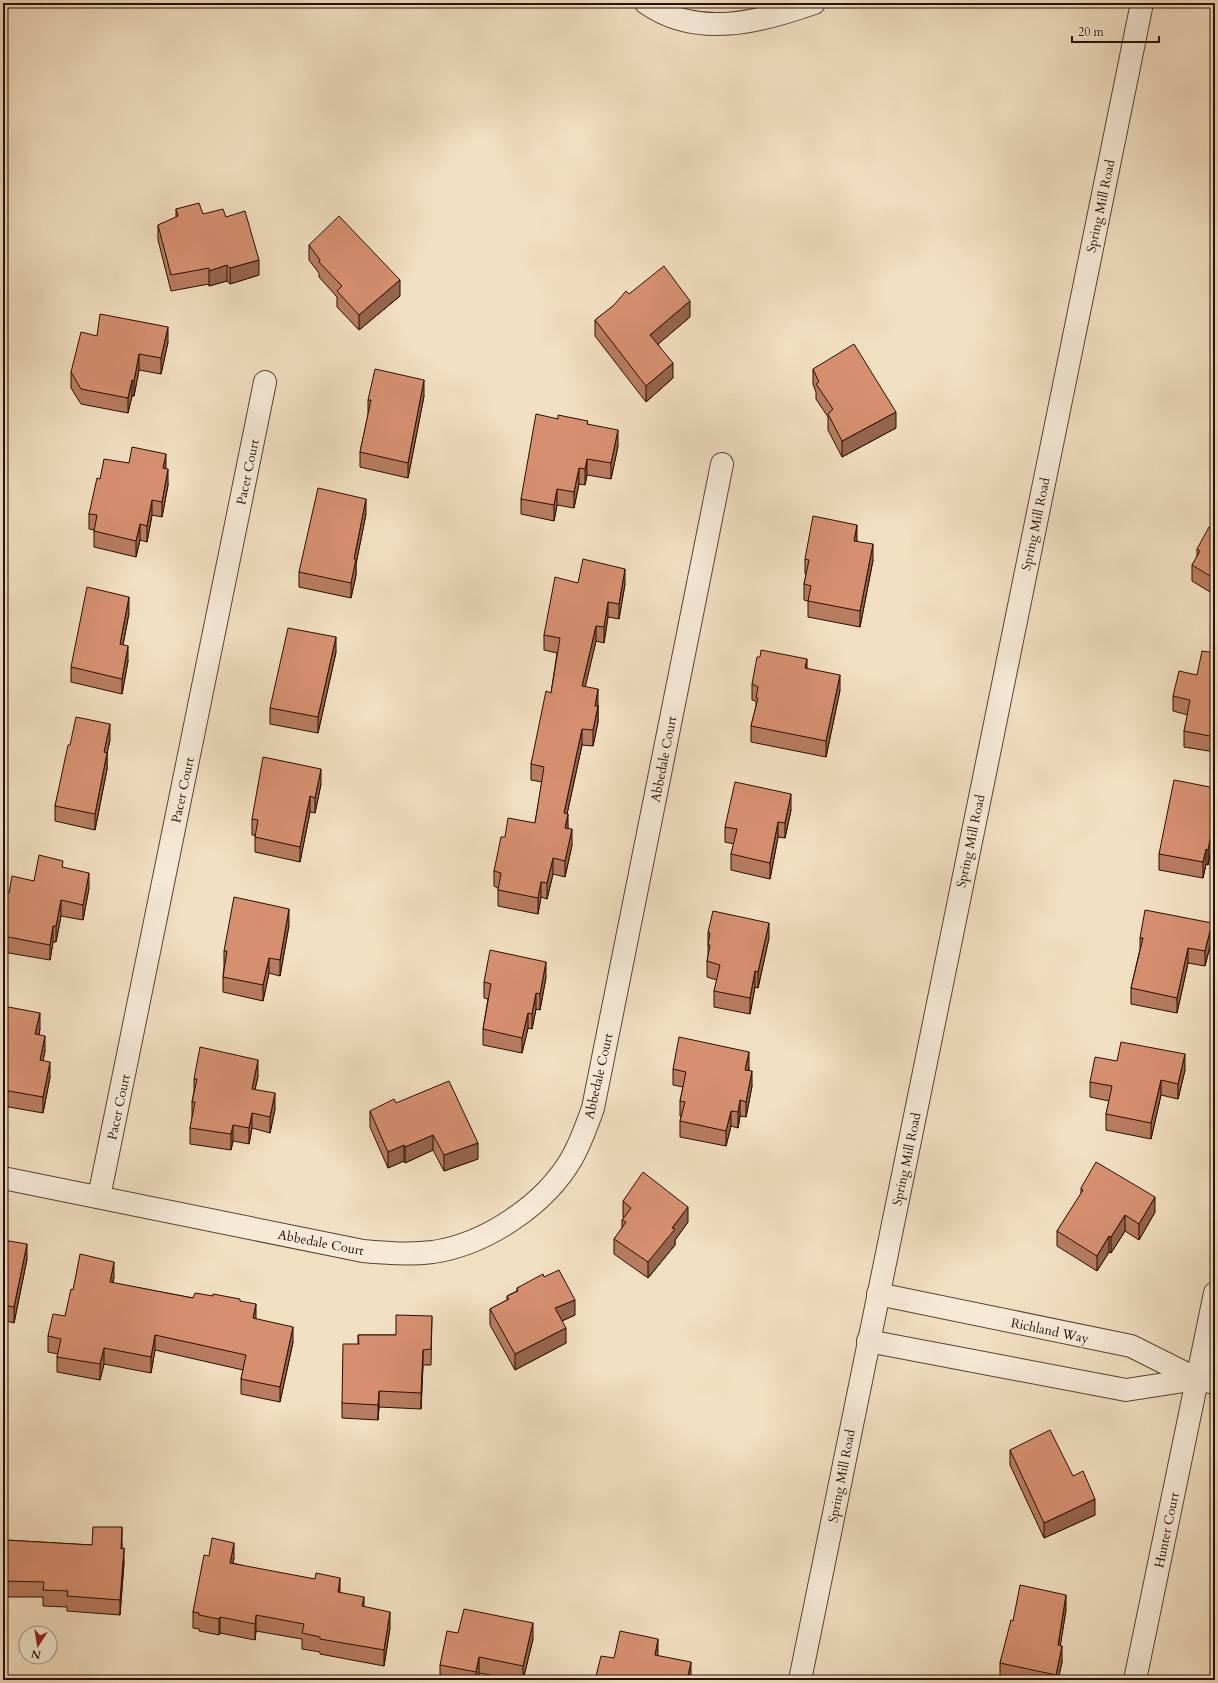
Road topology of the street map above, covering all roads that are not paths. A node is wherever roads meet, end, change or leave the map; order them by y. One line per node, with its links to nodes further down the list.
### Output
1 (646, 3): 2 (street)
2 (814, 3)
3 (1142, 3): 9 (street, Spring Mill Road)
4 (265, 382): 7 (street, Pacer Court)
5 (722, 464): 7 (street, Abbedale Court)
6 (3, 1178): 7 (street, Abbedale Court)
7 (99, 1197)
8 (1215, 1293): 11 (street, Hunter Court)
9 (878, 1294): 10 (street, Spring Mill Road); 11 (street, Richland Way)
10 (868, 1341): 11 (street); 12 (street, Spring Mill Road)
11 (1206, 1381): 13 (street, Hunter Court)
12 (800, 1680)
13 (1135, 1680)

